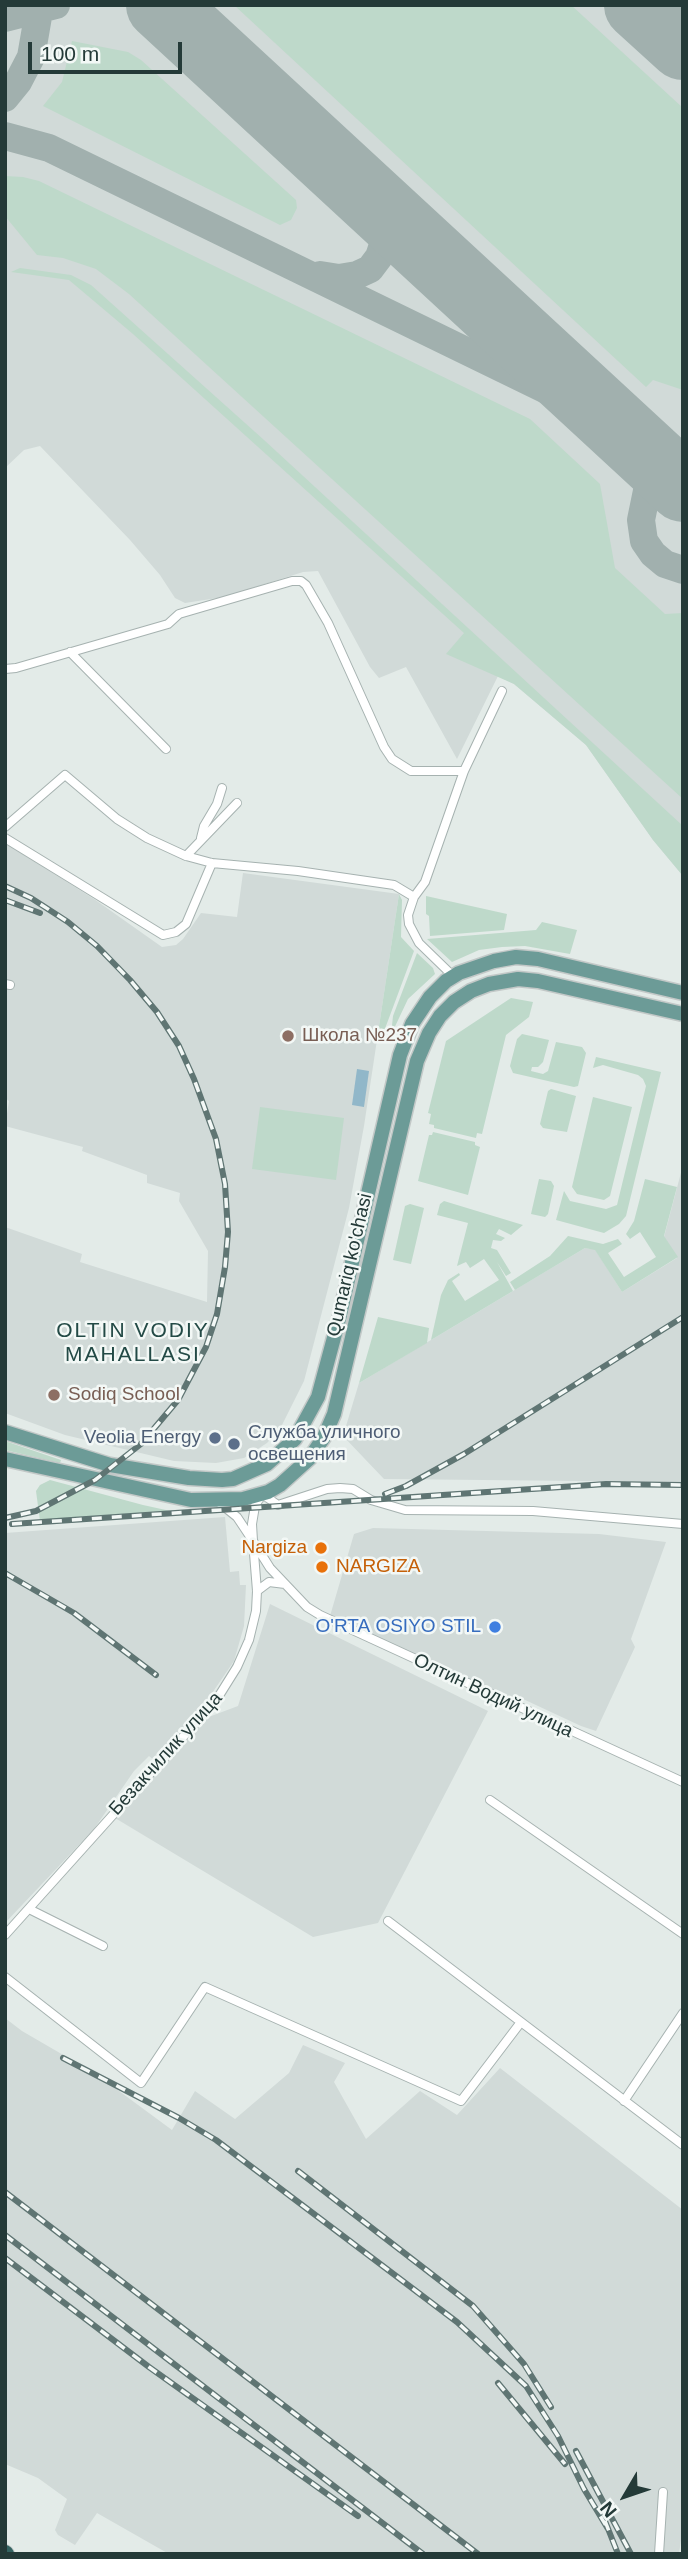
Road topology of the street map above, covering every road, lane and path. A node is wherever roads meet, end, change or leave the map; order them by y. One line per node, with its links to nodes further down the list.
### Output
1 (70, 652): 2 (street); 4 (street); 5 (street)
2 (5, 669)
3 (502, 691): 5 (street)
4 (166, 749)
5 (464, 771): 13 (street)
6 (222, 788): 10 (street)
7 (237, 803): 10 (street)
8 (5, 827): 11 (street)
9 (5, 838): 12 (street)
10 (201, 838): 11 (street)
11 (186, 856): 12 (street)
12 (212, 863): 13 (street)
13 (414, 897): 14 (street)
14 (453, 976): 15 (main road, Qumariq ko'chasi); 17 (main road, Qumariq ko'chasi)
15 (683, 993)
16 (683, 1014): 18 (main road, Qumariq ko'chasi)
17 (372, 1176): 18 (main road); 20 (main road, Qumariq ko'chasi)
18 (389, 1180): 23 (main road, Qumariq ko'chasi)
19 (5, 1432): 20 (main road, Qumariq ko'chasi)
20 (77, 1455): 22 (main road)
21 (5, 1459): 22 (main road, Qumariq ko'chasi)
22 (73, 1475): 24 (main road, Qumariq ko'chasi)
23 (262, 1494): 24 (main road, Qumariq ko'chasi); 25 (street); 26 (street)
24 (217, 1501): 26 (street, Олтин Водий улица)
25 (683, 1524)
26 (253, 1542): 27 (street, Олтин Водий улица); 28 (street, Безакчилик улица)
27 (285, 1584): 28 (street); 29 (street, Олтин Водий улица)
28 (257, 1591): 31 (street, Безакчилик улица)
29 (683, 1782)
30 (490, 1800): 33 (street)
31 (29, 1909): 34 (street, Безакчилик улица); 35 (street)
32 (388, 1921): 38 (street)
33 (683, 1934)
34 (5, 1935)
35 (103, 1946)
36 (5, 1977): 38 (street)
37 (683, 2013): 39 (street)
38 (521, 2022): 39 (street)
39 (624, 2101): 40 (street)
40 (683, 2145)
41 (663, 2492): 42 (street)
42 (659, 2554)

